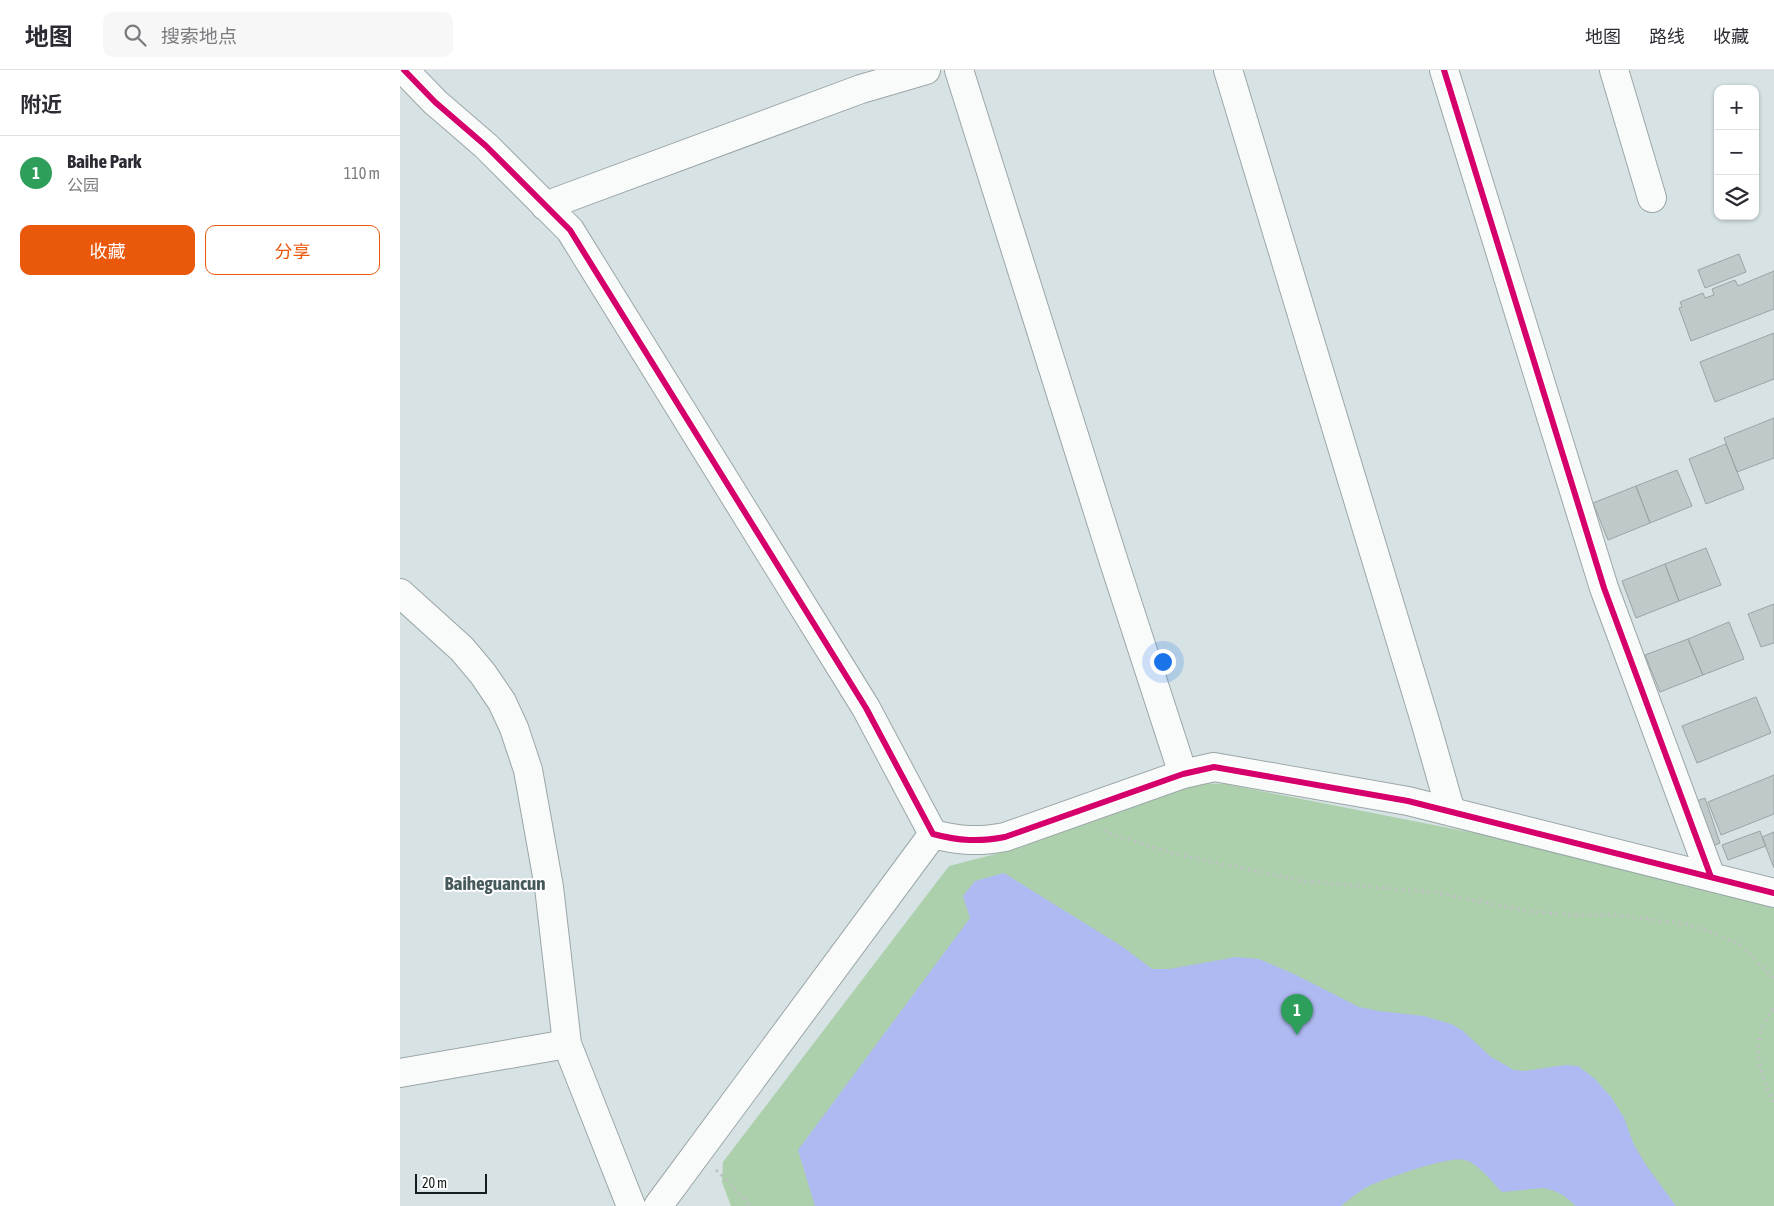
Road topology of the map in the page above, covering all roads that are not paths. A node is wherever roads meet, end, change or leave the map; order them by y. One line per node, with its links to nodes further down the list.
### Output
1 (404, 70): 8 (street)
2 (926, 70): 8 (street)
3 (958, 70): 10 (street)
4 (1228, 70): 11 (street)
5 (1444, 70): 13 (street)
6 (1614, 70): 7 (street)
7 (1652, 198)
8 (545, 206): 12 (street)
9 (400, 593): 15 (street)
10 (1183, 774): 11 (street); 12 (street)
11 (1451, 812): 13 (street)
12 (934, 834): 18 (street)
13 (1711, 877): 14 (street)
14 (1774, 893)
15 (567, 1044): 16 (street); 17 (street)
16 (400, 1073)
17 (631, 1206)
18 (658, 1206)

